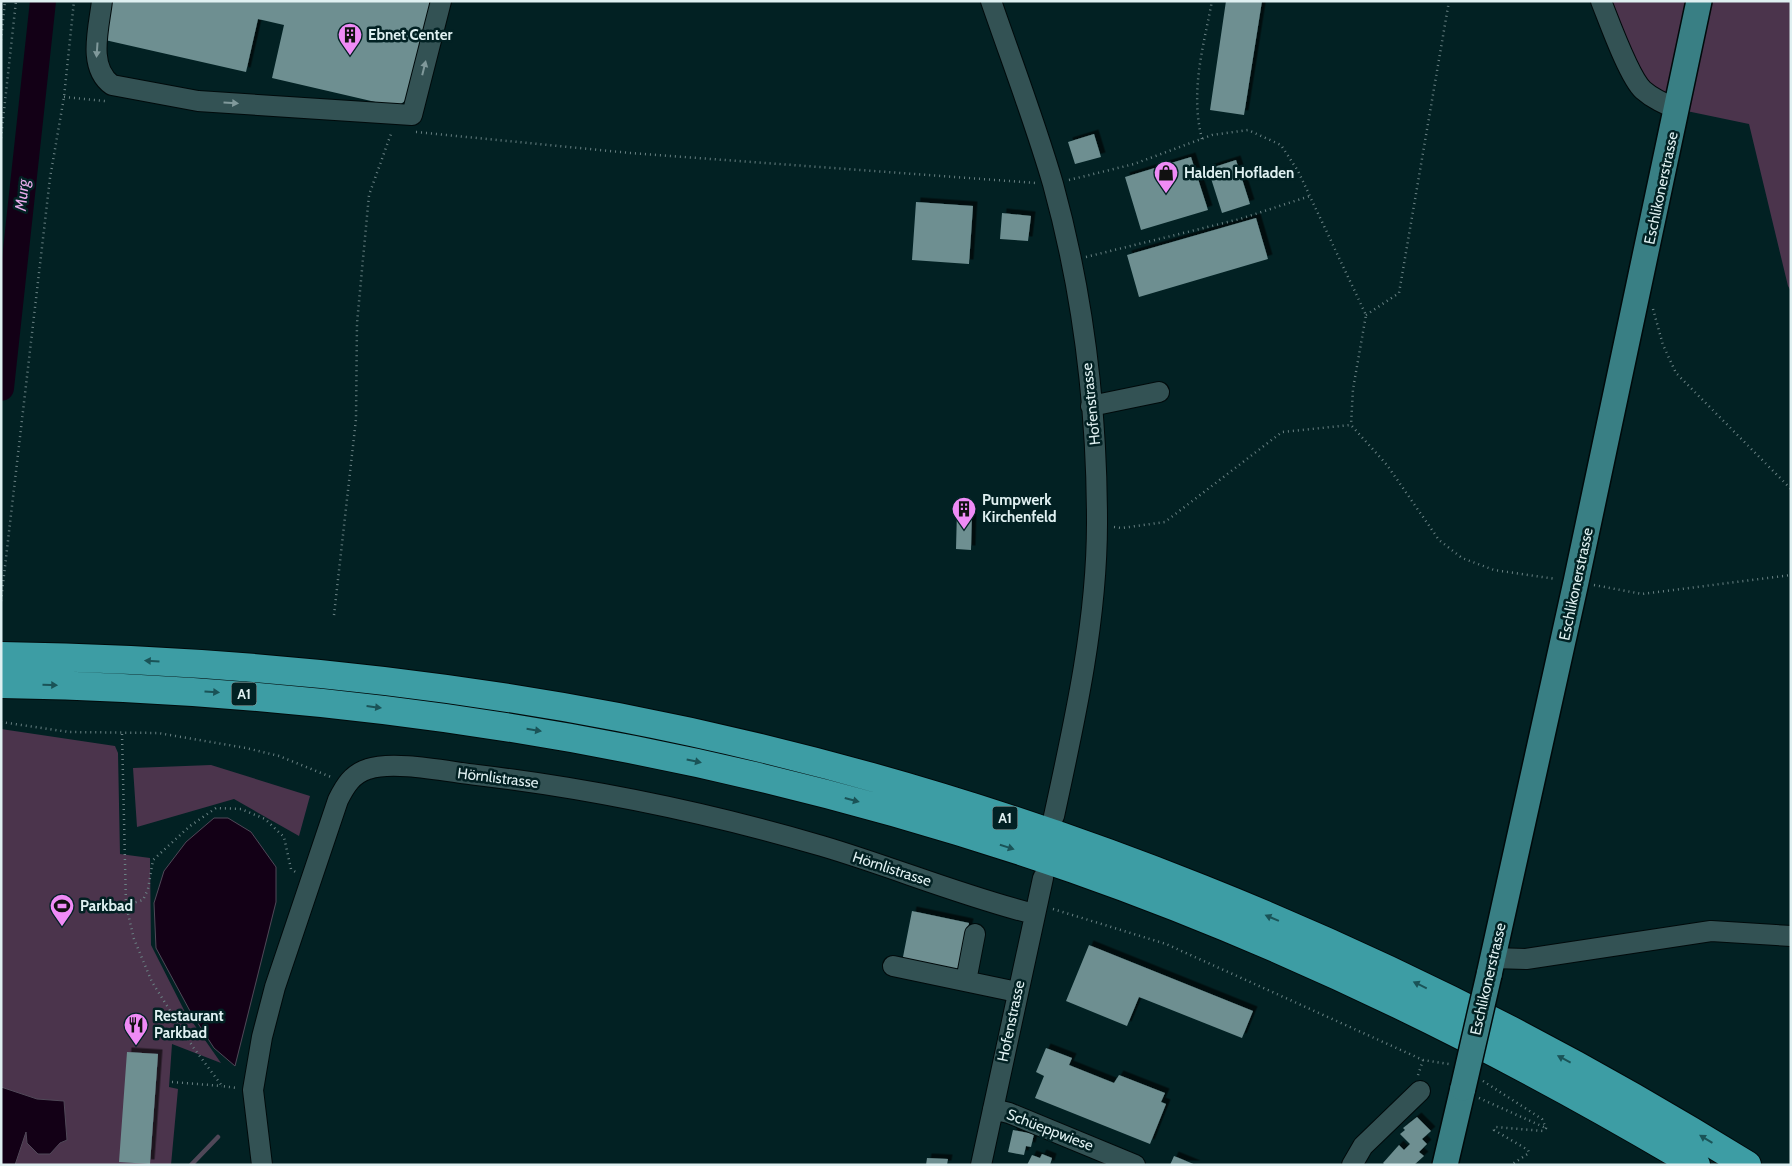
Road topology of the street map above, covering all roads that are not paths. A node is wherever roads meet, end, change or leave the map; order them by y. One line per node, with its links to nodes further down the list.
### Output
1 (102, 1): 2 (street, one-way to 2)
2 (441, 1)
3 (991, 1): 8 (street, Hofenstrasse)
4 (1601, 1): 6 (street)
5 (1699, 1): 6 (main road, Eschlikonerstrasse)
6 (1677, 109): 17 (main road, Eschlikonerstrasse)
7 (1159, 392): 8 (street)
8 (1091, 406): 11 (street, Hofenstrasse)
9 (1, 656): 28 (highway, A1, one-way to 9)
10 (1, 684): 27 (highway, A1, one-way to 27)
11 (1054, 816)
12 (1043, 878): 13 (street, Hofenstrasse)
13 (1036, 910): 19 (street, Hofenstrasse); 22 (street, Hörnlistrasse)
14 (975, 934): 18 (street)
15 (1791, 936): 17 (street)
16 (892, 966): 18 (street)
17 (1491, 967): 26 (main road, Eschlikonerstrasse, bridge)
18 (966, 982): 19 (street)
19 (1017, 992): 21 (street, Hofenstrasse)
20 (1420, 1091): 25 (street)
21 (992, 1109): 23 (street, Hofenstrasse); 24 (street, Schüeppwiese)
22 (262, 1165)
23 (981, 1165)
24 (1135, 1165)
25 (1352, 1165)
26 (1445, 1165)
27 (1696, 1165)
28 (1747, 1165)

